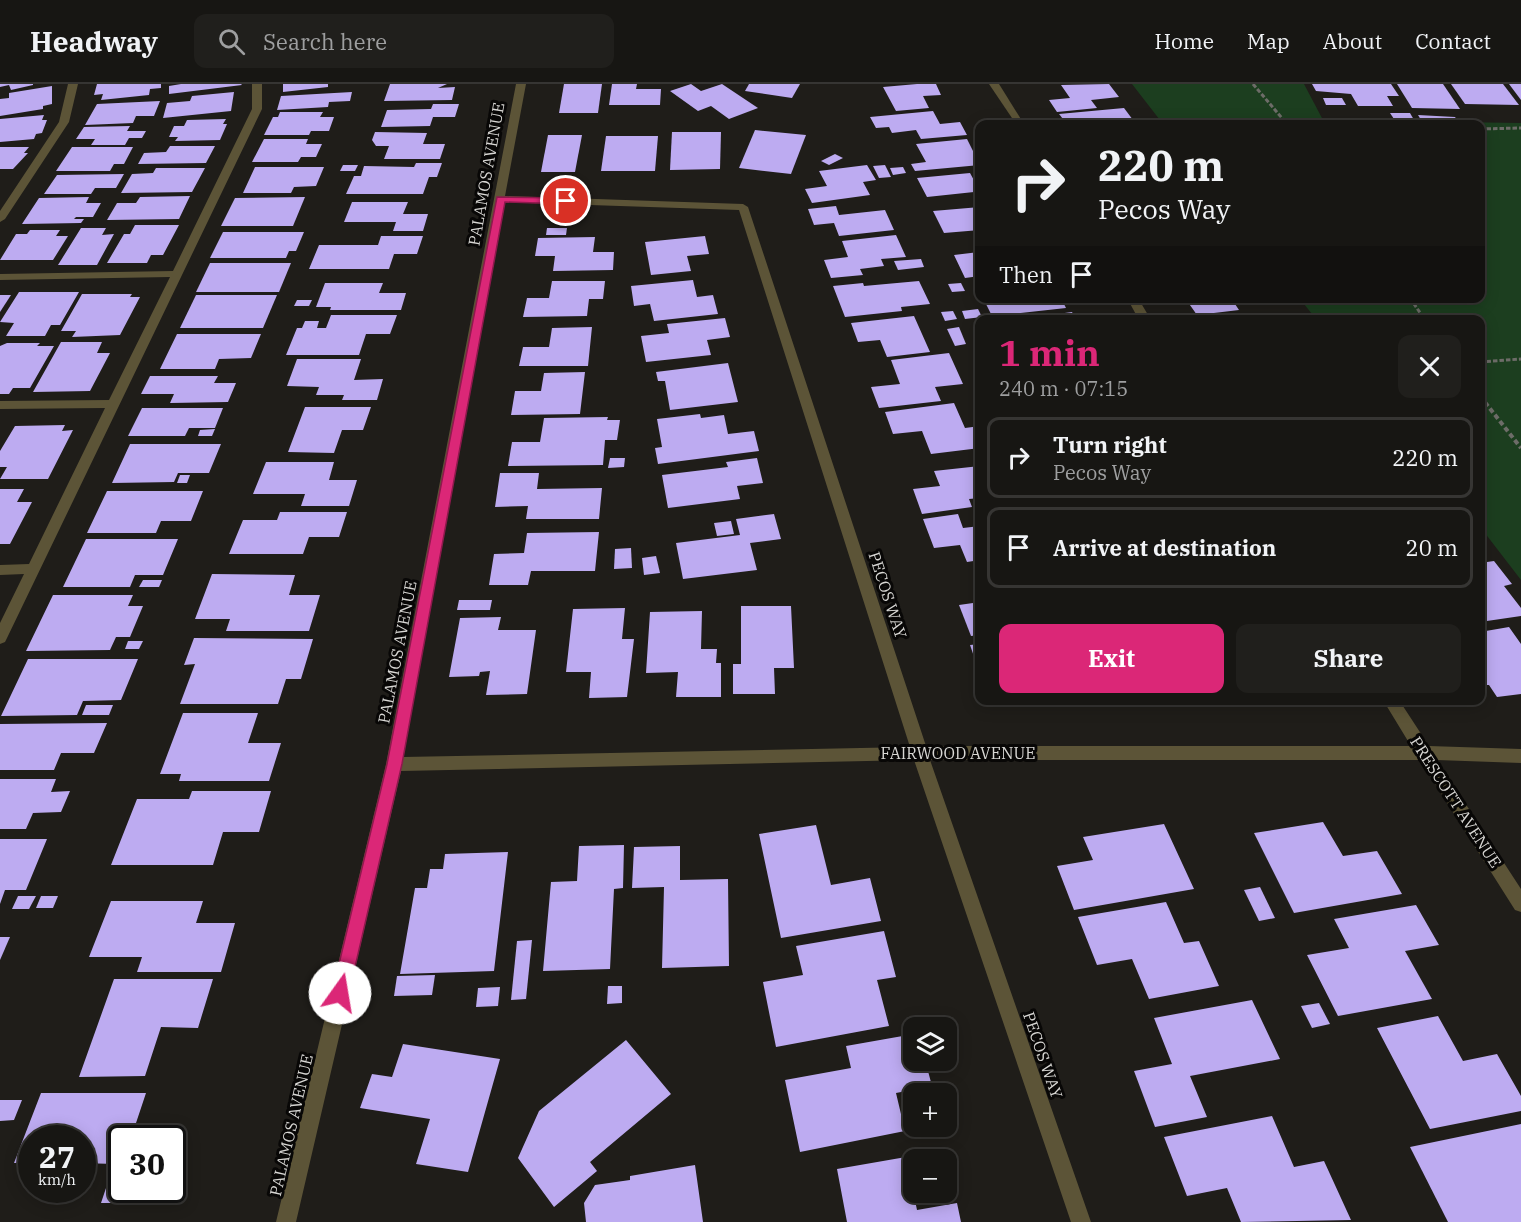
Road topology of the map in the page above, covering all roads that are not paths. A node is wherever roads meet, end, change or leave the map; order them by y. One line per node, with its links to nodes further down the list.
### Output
1 (74, 84): 7 (street)
2 (257, 84): 8 (street)
3 (521, 84): 6 (street, PALAMOS AVENUE)
4 (994, 84): 5 (street)
5 (1017, 120)
6 (501, 199): 16 (street, PECOS WAY); 19 (street, PALAMOS AVENUE)
7 (0, 219)
8 (175, 274): 9 (street); 10 (street)
9 (0, 277)
10 (114, 404): 11 (street); 12 (street)
11 (0, 405)
12 (34, 569): 13 (street); 14 (street)
13 (0, 570)
14 (0, 638)
15 (1393, 705): 17 (street, PRESCOTT AVENUE)
16 (920, 753): 17 (street, FAIRWOOD AVENUE); 19 (street, FAIRWOOD AVENUE); 22 (street, PECOS WAY)
17 (1424, 753): 18 (street, FAIRWOOD AVENUE); 20 (street, PRESCOTT AVENUE)
18 (1521, 756)
19 (394, 764): 21 (street, PALAMOS AVENUE)
20 (1521, 904)
21 (286, 1222)
22 (1081, 1222)

